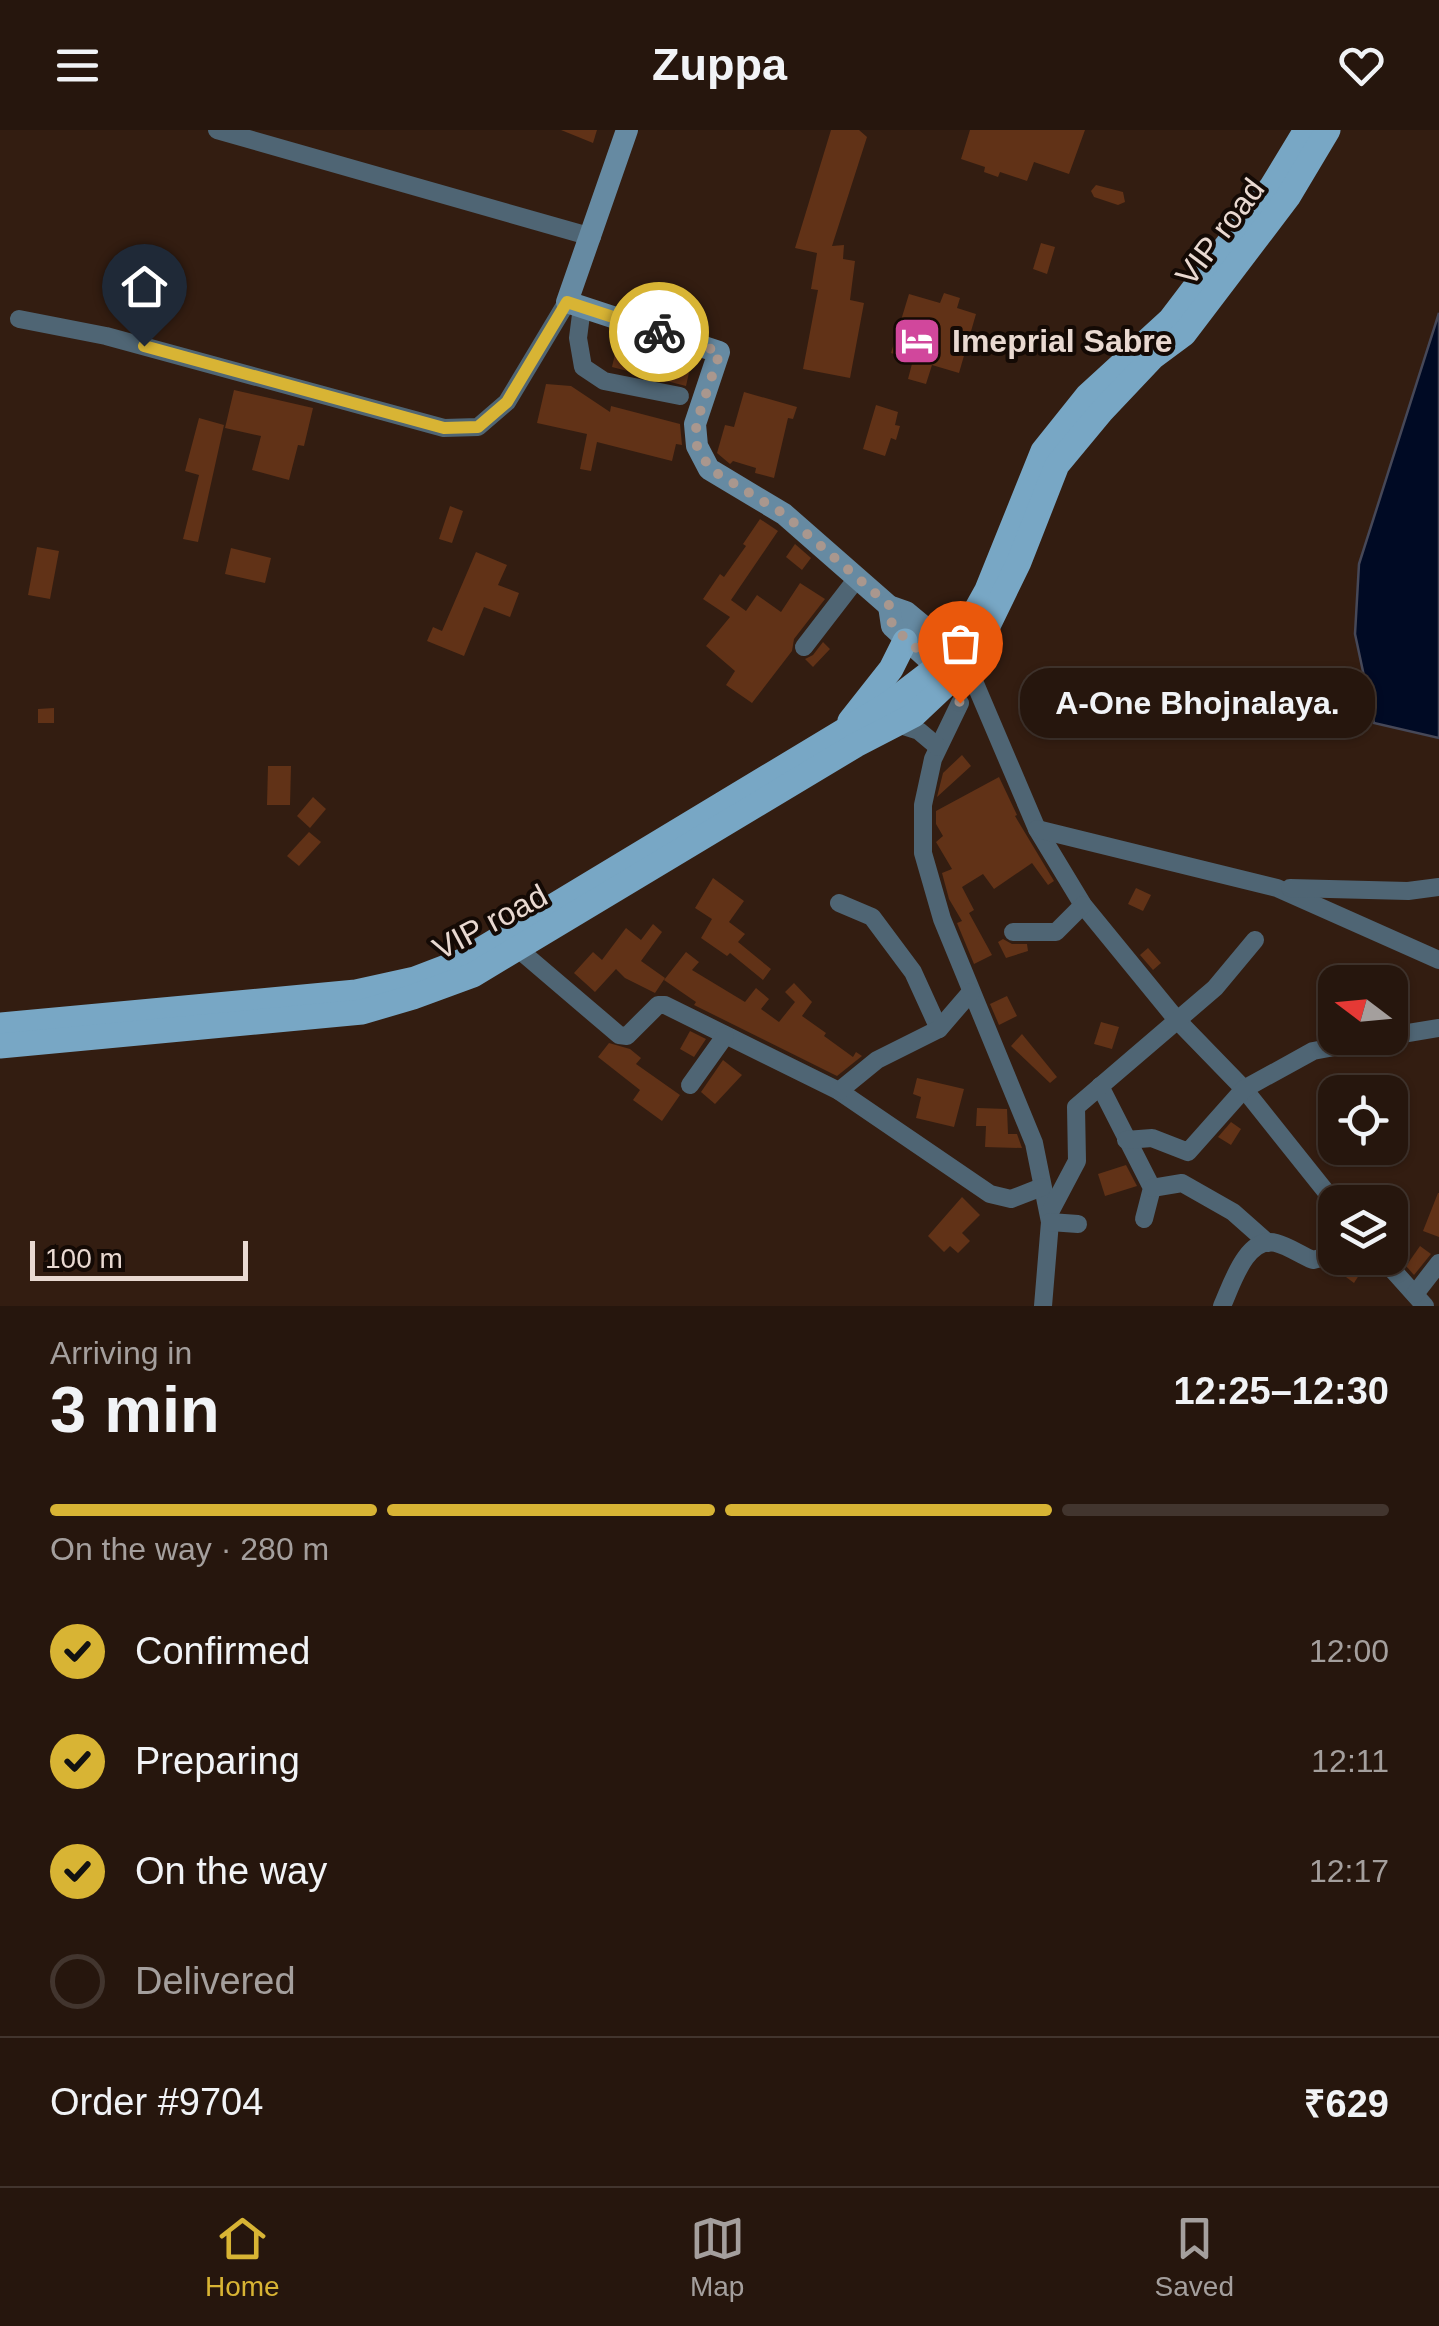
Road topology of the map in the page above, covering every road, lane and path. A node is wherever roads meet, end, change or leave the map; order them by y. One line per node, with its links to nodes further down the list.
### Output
1 (217, 130): 5 (street)
2 (627, 130): 5 (street)
3 (1306, 130): 13 (main road, VIP road)
4 (1328, 130): 13 (main road, VIP road)
5 (592, 237): 6 (street)
6 (574, 304): 7 (street); 8 (street); 9 (street)
7 (19, 319)
8 (680, 396)
9 (858, 576): 10 (street); 12 (street)
10 (890, 606): 11 (street); 13 (street)
11 (905, 641): 13 (street); 16 (main road)
12 (804, 647)
13 (953, 674): 14 (street); 14 (street); 15 (main road, VIP road); 16 (main road, VIP road); 17 (street)
14 (993, 723): 18 (street)
15 (896, 724): 17 (street); 25 (main road, VIP road)
16 (844, 729): 29 (main road, VIP road)
17 (938, 747): 27 (street)
18 (1037, 830): 20 (street); 22 (street)
19 (1439, 887): 20 (street)
20 (1277, 888): 26 (street)
21 (839, 903): 31 (street)
22 (1083, 905): 23 (street); 28 (street)
23 (1013, 932)
24 (1255, 940): 28 (street)
25 (517, 948): 33 (street); 34 (main road, VIP road)
26 (1439, 960)
27 (971, 992): 31 (street); 42 (street)
28 (1177, 1020): 37 (street); 38 (street)
29 (0, 1025)
30 (1439, 1028): 32 (street)
31 (939, 1030): 39 (street)
32 (1408, 1033)
33 (725, 1036): 36 (street); 39 (street)
34 (0, 1046)
35 (1318, 1050): 38 (street)
36 (690, 1085)
37 (1100, 1086): 40 (street); 44 (street)
38 (1244, 1089): 40 (street); 41 (street)
39 (840, 1090): 42 (street)
40 (1126, 1140): 43 (street)
41 (1320, 1185)
42 (1042, 1187): 44 (street)
43 (1152, 1188): 45 (street); 47 (street)
44 (1049, 1218): 46 (street); 52 (street)
45 (1144, 1219)
46 (1078, 1224)
47 (1268, 1243): 48 (street); 53 (street)
48 (1318, 1259)
49 (1439, 1263): 51 (street)
50 (1397, 1275): 51 (street)
51 (1420, 1300)
52 (1043, 1306)
53 (1222, 1306)

